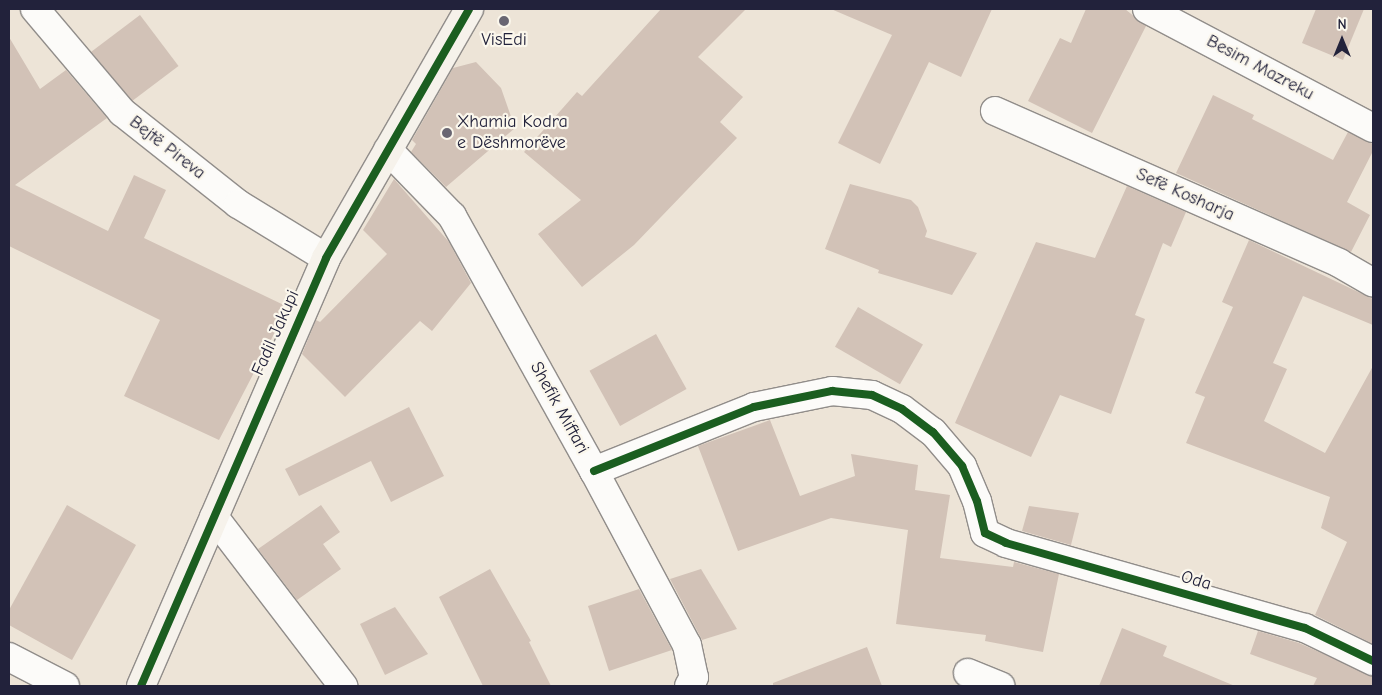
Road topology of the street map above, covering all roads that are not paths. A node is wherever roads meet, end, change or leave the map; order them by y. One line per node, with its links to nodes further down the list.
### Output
1 (35, 9): 7 (street, Bejtë Pireva)
2 (469, 9): 6 (street, Fadil Jakupi)
3 (1146, 9): 5 (street, Besim Mazreku)
4 (995, 111): 8 (street, Sefë Kosharja)
5 (1373, 128)
6 (388, 150): 7 (street, Fadil Jakupi); 9 (street, Shefik Miftari)
7 (326, 258): 10 (street, Fadil Jakupi)
8 (1373, 283)
9 (594, 470): 12 (street, Oda); 17 (street, Shefik Miftari)
10 (214, 518): 15 (street, Fadil Jakupi); 16 (street)
11 (9, 657): 14 (street)
12 (1373, 661)
13 (968, 673): 18 (street)
14 (65, 686)
15 (141, 686)
16 (343, 686)
17 (689, 686)
18 (1000, 686)

